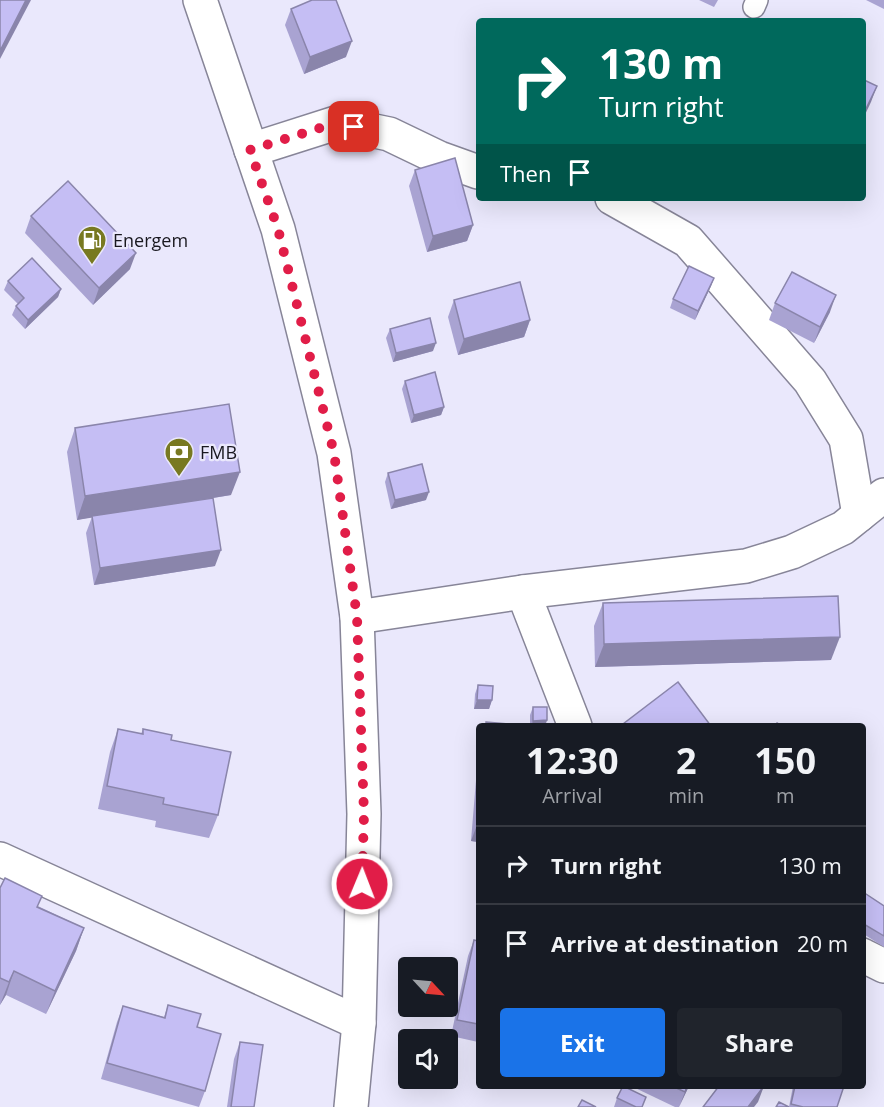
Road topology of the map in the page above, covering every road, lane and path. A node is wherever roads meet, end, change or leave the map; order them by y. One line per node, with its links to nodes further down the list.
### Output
1 (200, 0): 2 (street)
2 (250, 150): 3 (street); 8 (street)
3 (476, 171)
4 (617, 201): 6 (street)
5 (884, 495): 6 (street)
6 (859, 515): 7 (street)
7 (523, 592): 8 (street); 9 (street)
8 (357, 617): 13 (street)
9 (574, 723)
10 (0, 859): 13 (street)
11 (866, 957): 12 (street)
12 (884, 966)
13 (359, 1023): 14 (street)
14 (351, 1107)

